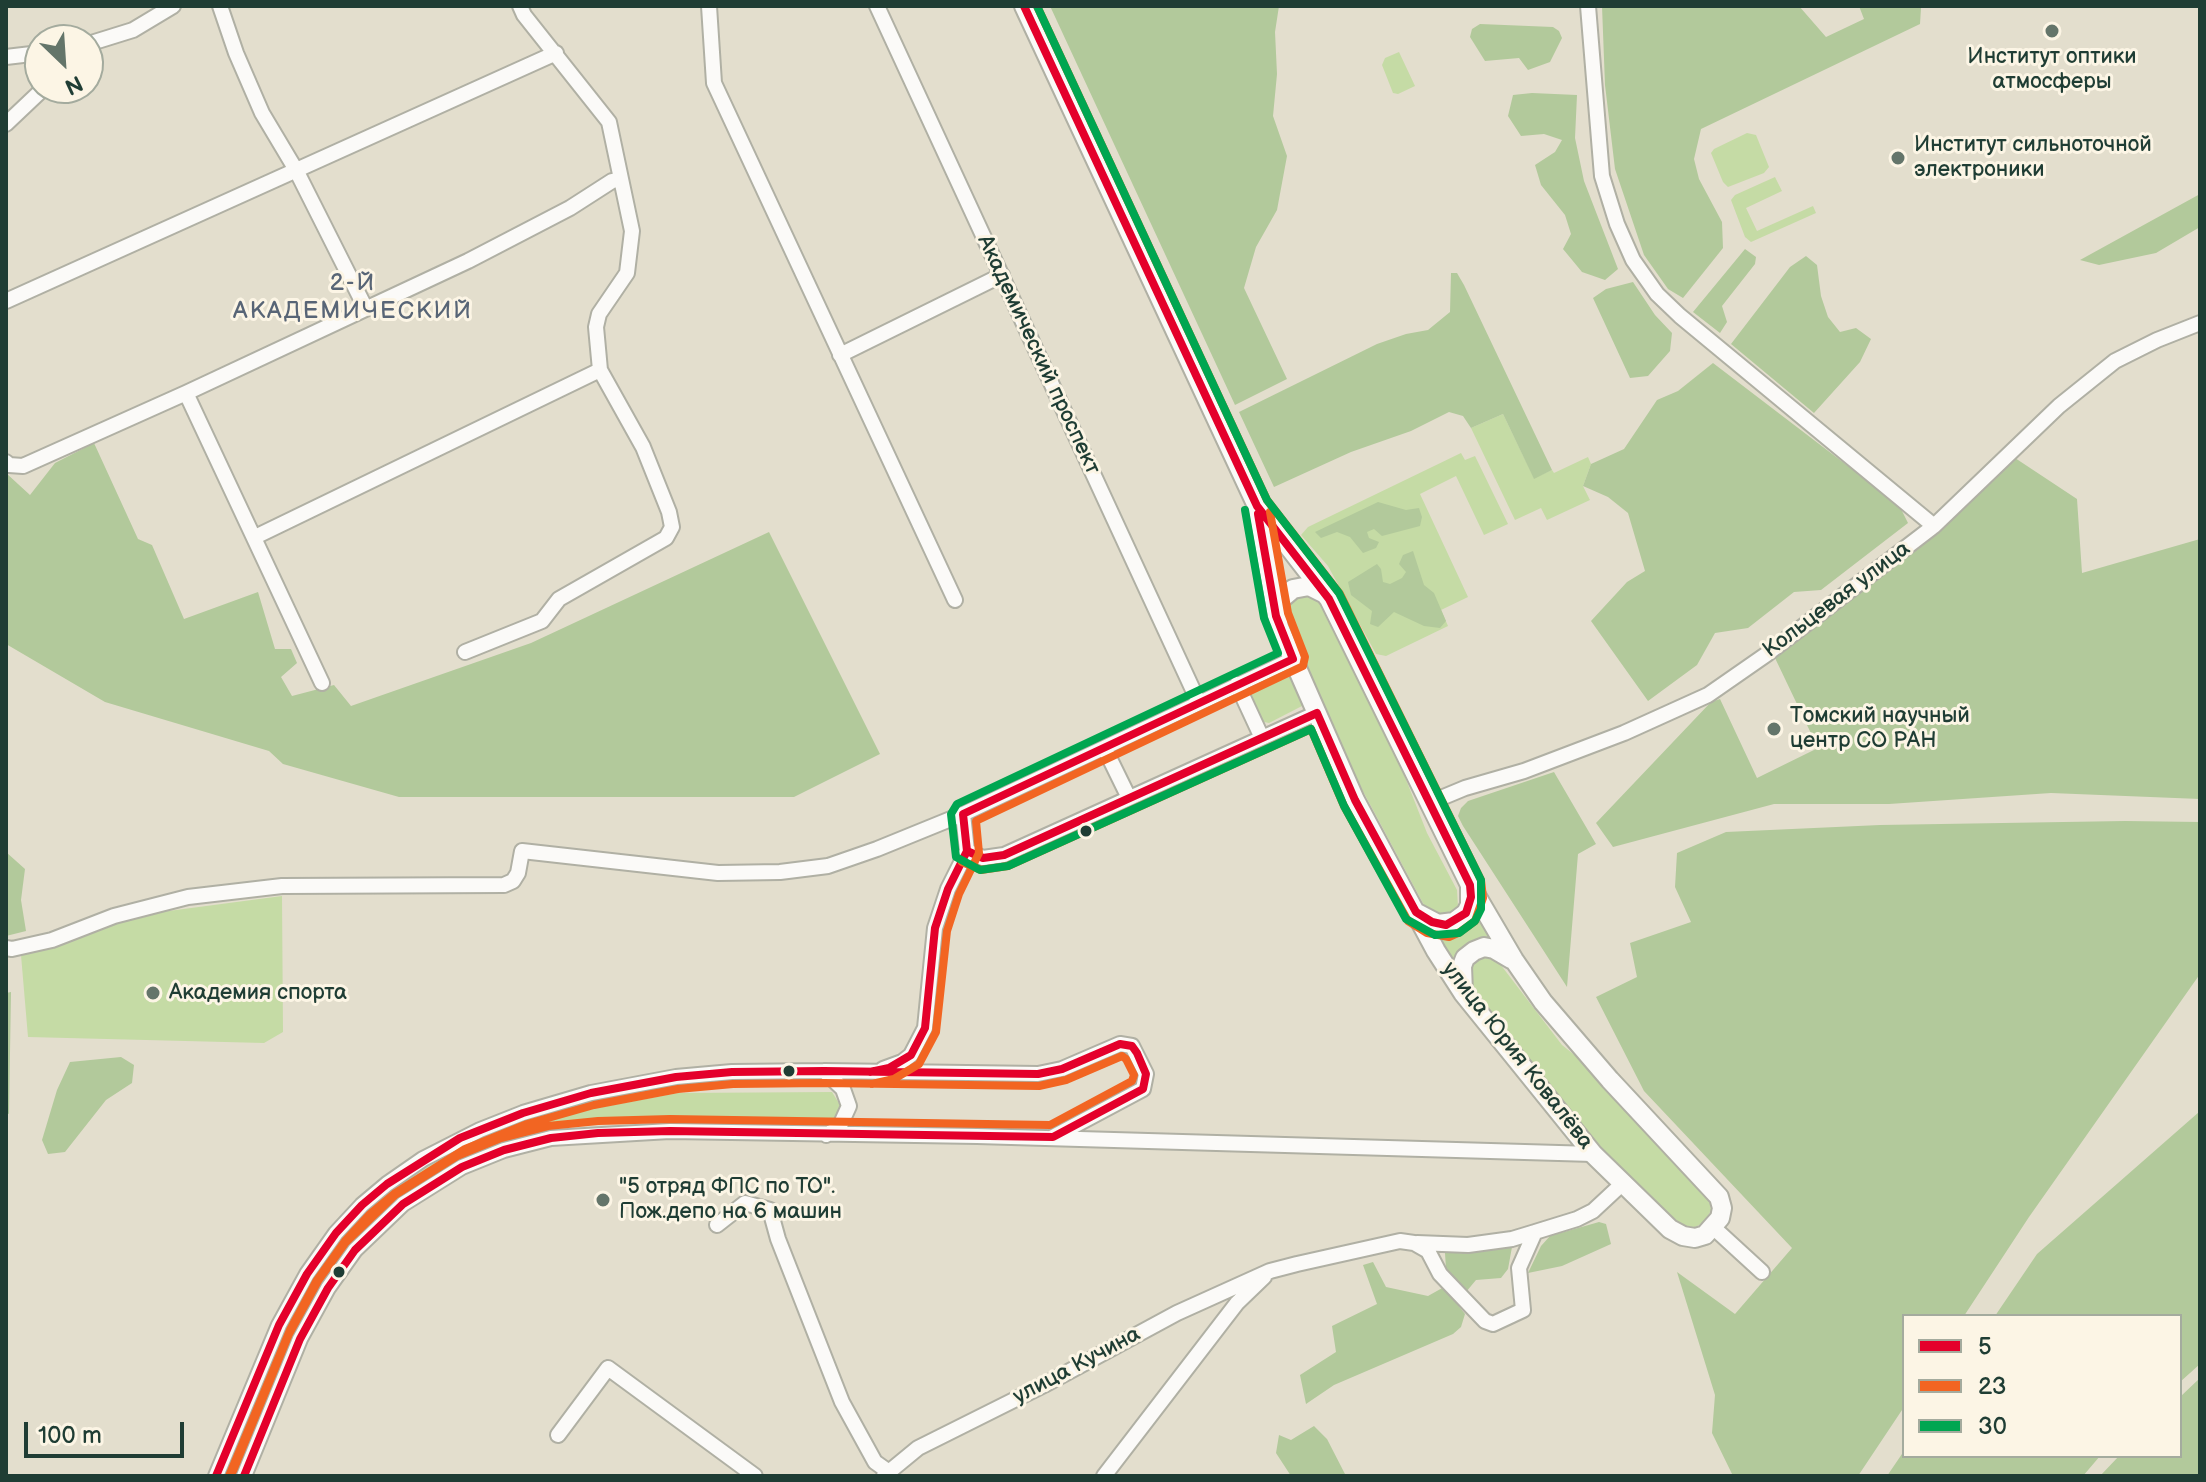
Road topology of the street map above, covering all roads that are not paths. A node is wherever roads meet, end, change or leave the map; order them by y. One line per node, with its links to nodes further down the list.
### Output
1 (173, 6): 8 (street)
2 (220, 6): 12 (street)
3 (520, 6): 9 (street)
4 (709, 6): 18 (street)
5 (877, 6): 14 (street, Академический проспект)
6 (1024, 6): 22 (main road, улица Юрия Ковалёва)
7 (1588, 6): 23 (street)
8 (104, 39)
9 (556, 53): 12 (street); 13 (street)
10 (27, 104): 11 (street)
11 (6, 124)
12 (296, 170): 15 (street); 16 (street)
13 (621, 179): 16 (street); 19 (street)
14 (1002, 275): 18 (street); 32 (street, Академический проспект)
15 (6, 301)
16 (366, 309): 20 (street)
17 (2200, 323): 23 (street, Кольцевая улица)
18 (840, 355): 26 (street)
19 (600, 370): 24 (street); 28 (street)
20 (186, 393): 21 (street); 24 (street)
21 (6, 462)
22 (1257, 506): 25 (main road, улица Юрия Ковалёва); 27 (main road, улица Юрия Ковалёва)
23 (1934, 526): 37 (street, Кольцевая улица)
24 (255, 537): 30 (street)
25 (1329, 599): 27 (main road); 37 (main road, улица Юрия Ковалёва)
26 (955, 600)
27 (1276, 616): 29 (main road, улица Юрия Ковалёва)
28 (465, 652)
29 (1293, 659): 31 (street); 33 (main road, улица Юрия Ковалёва)
30 (322, 683)
31 (1237, 684): 32 (street); 34 (street)
32 (1199, 703): 35 (street)
33 (1317, 713): 34 (street); 41 (main road, улица Юрия Ковалёва)
34 (1262, 738): 36 (street)
35 (1105, 749): 36 (street); 38 (street)
36 (1129, 798): 39 (street)
37 (1429, 803): 40 (main road, улица Юрия Ковалёва)
38 (963, 814): 39 (street); 42 (street)
39 (967, 851): 46 (street)
40 (1470, 885): 41 (main road); 43 (main road, улица Юрия Ковалёва)
41 (1416, 912): 44 (main road, улица Юрия Ковалёва)
42 (6, 948)
43 (1514, 960): 44 (main road); 54 (main road, улица Юрия Ковалёва)
44 (1463, 993): 49 (main road, улица Юрия Ковалёва)
45 (824, 1071): 46 (street); 47 (street); 50 (street)
46 (870, 1072): 48 (street)
47 (825, 1135): 48 (street); 52 (street)
48 (1053, 1137): 49 (street)
49 (1593, 1154): 51 (main road, улица Юрия Ковалёва)
50 (387, 1184): 52 (street); 56 (street)
51 (1622, 1184): 54 (main road, улица Юрия Ковалёва); 55 (street, улица Кучина)
52 (403, 1204): 58 (street)
53 (717, 1225): 64 (street, улица Кучина)
54 (1714, 1228): 60 (street)
55 (1535, 1232): 57 (street, улица Кучина); 57 (street)
56 (336, 1233): 58 (street); 65 (street)
57 (1414, 1243): 59 (street, улица Кучина)
58 (355, 1250): 66 (street)
59 (1270, 1271): 61 (street, улица Кучина); 62 (street)
60 (1762, 1272)
61 (1231, 1288): 62 (street); 64 (street, улица Кучина)
62 (1237, 1303): 68 (street)
63 (558, 1435): 67 (street)
64 (886, 1474)
65 (216, 1476)
66 (244, 1476)
67 (755, 1476)
68 (1104, 1476)

